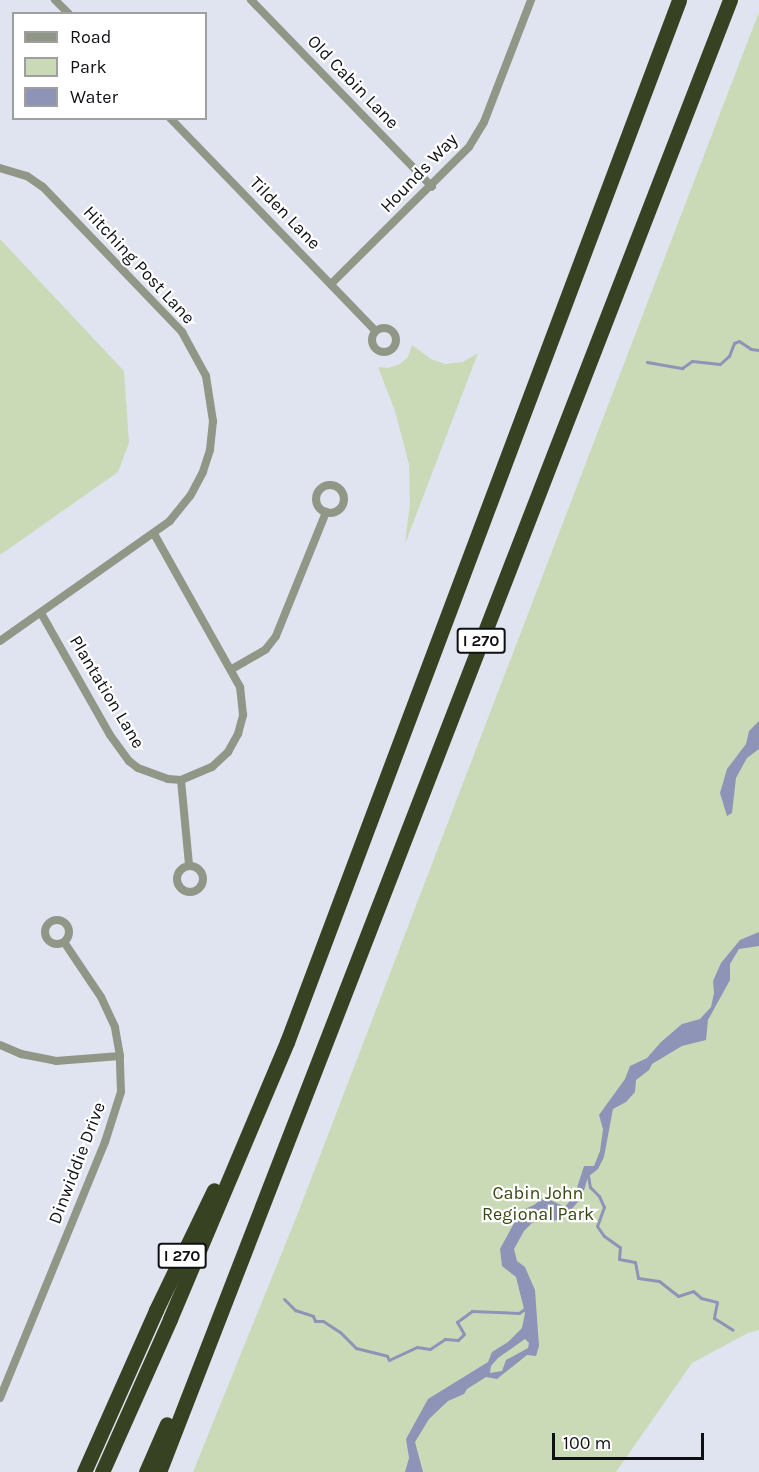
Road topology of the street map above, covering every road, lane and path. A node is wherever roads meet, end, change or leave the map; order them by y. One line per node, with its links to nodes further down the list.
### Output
1 (56, 0): 6 (street)
2 (251, 0): 9 (street, Old Cabin Lane)
3 (531, 0): 9 (street, Hounds Way)
4 (679, 0): 20 (highway, I 270)
5 (730, 0): 23 (highway, I 270)
6 (67, 12)
7 (172, 120): 10 (street, Tilden Lane)
8 (0, 168): 13 (street, Hitching Post Lane)
9 (432, 187): 10 (street, Hounds Way)
10 (331, 284): 11 (street, Tilden Lane)
11 (376, 331)
12 (326, 512): 16 (street)
13 (154, 534): 14 (street, Hitching Post Lane); 16 (street)
14 (41, 613): 15 (street, Hitching Post Lane); 17 (street, Plantation Lane)
15 (0, 641)
16 (232, 669): 17 (street)
17 (181, 780): 18 (street)
18 (189, 866)
19 (64, 942): 22 (street, Dinwiddie Drive)
20 (287, 1042): 25 (highway, I 270); 26 (highway, I 270)
21 (0, 1045): 22 (street)
22 (120, 1056): 24 (street, Dinwiddie Drive)
23 (231, 1282): 27 (highway, I 270); 28 (highway, I 270)
24 (0, 1398)
25 (84, 1472)
26 (102, 1472)
27 (146, 1472)
28 (159, 1472)

